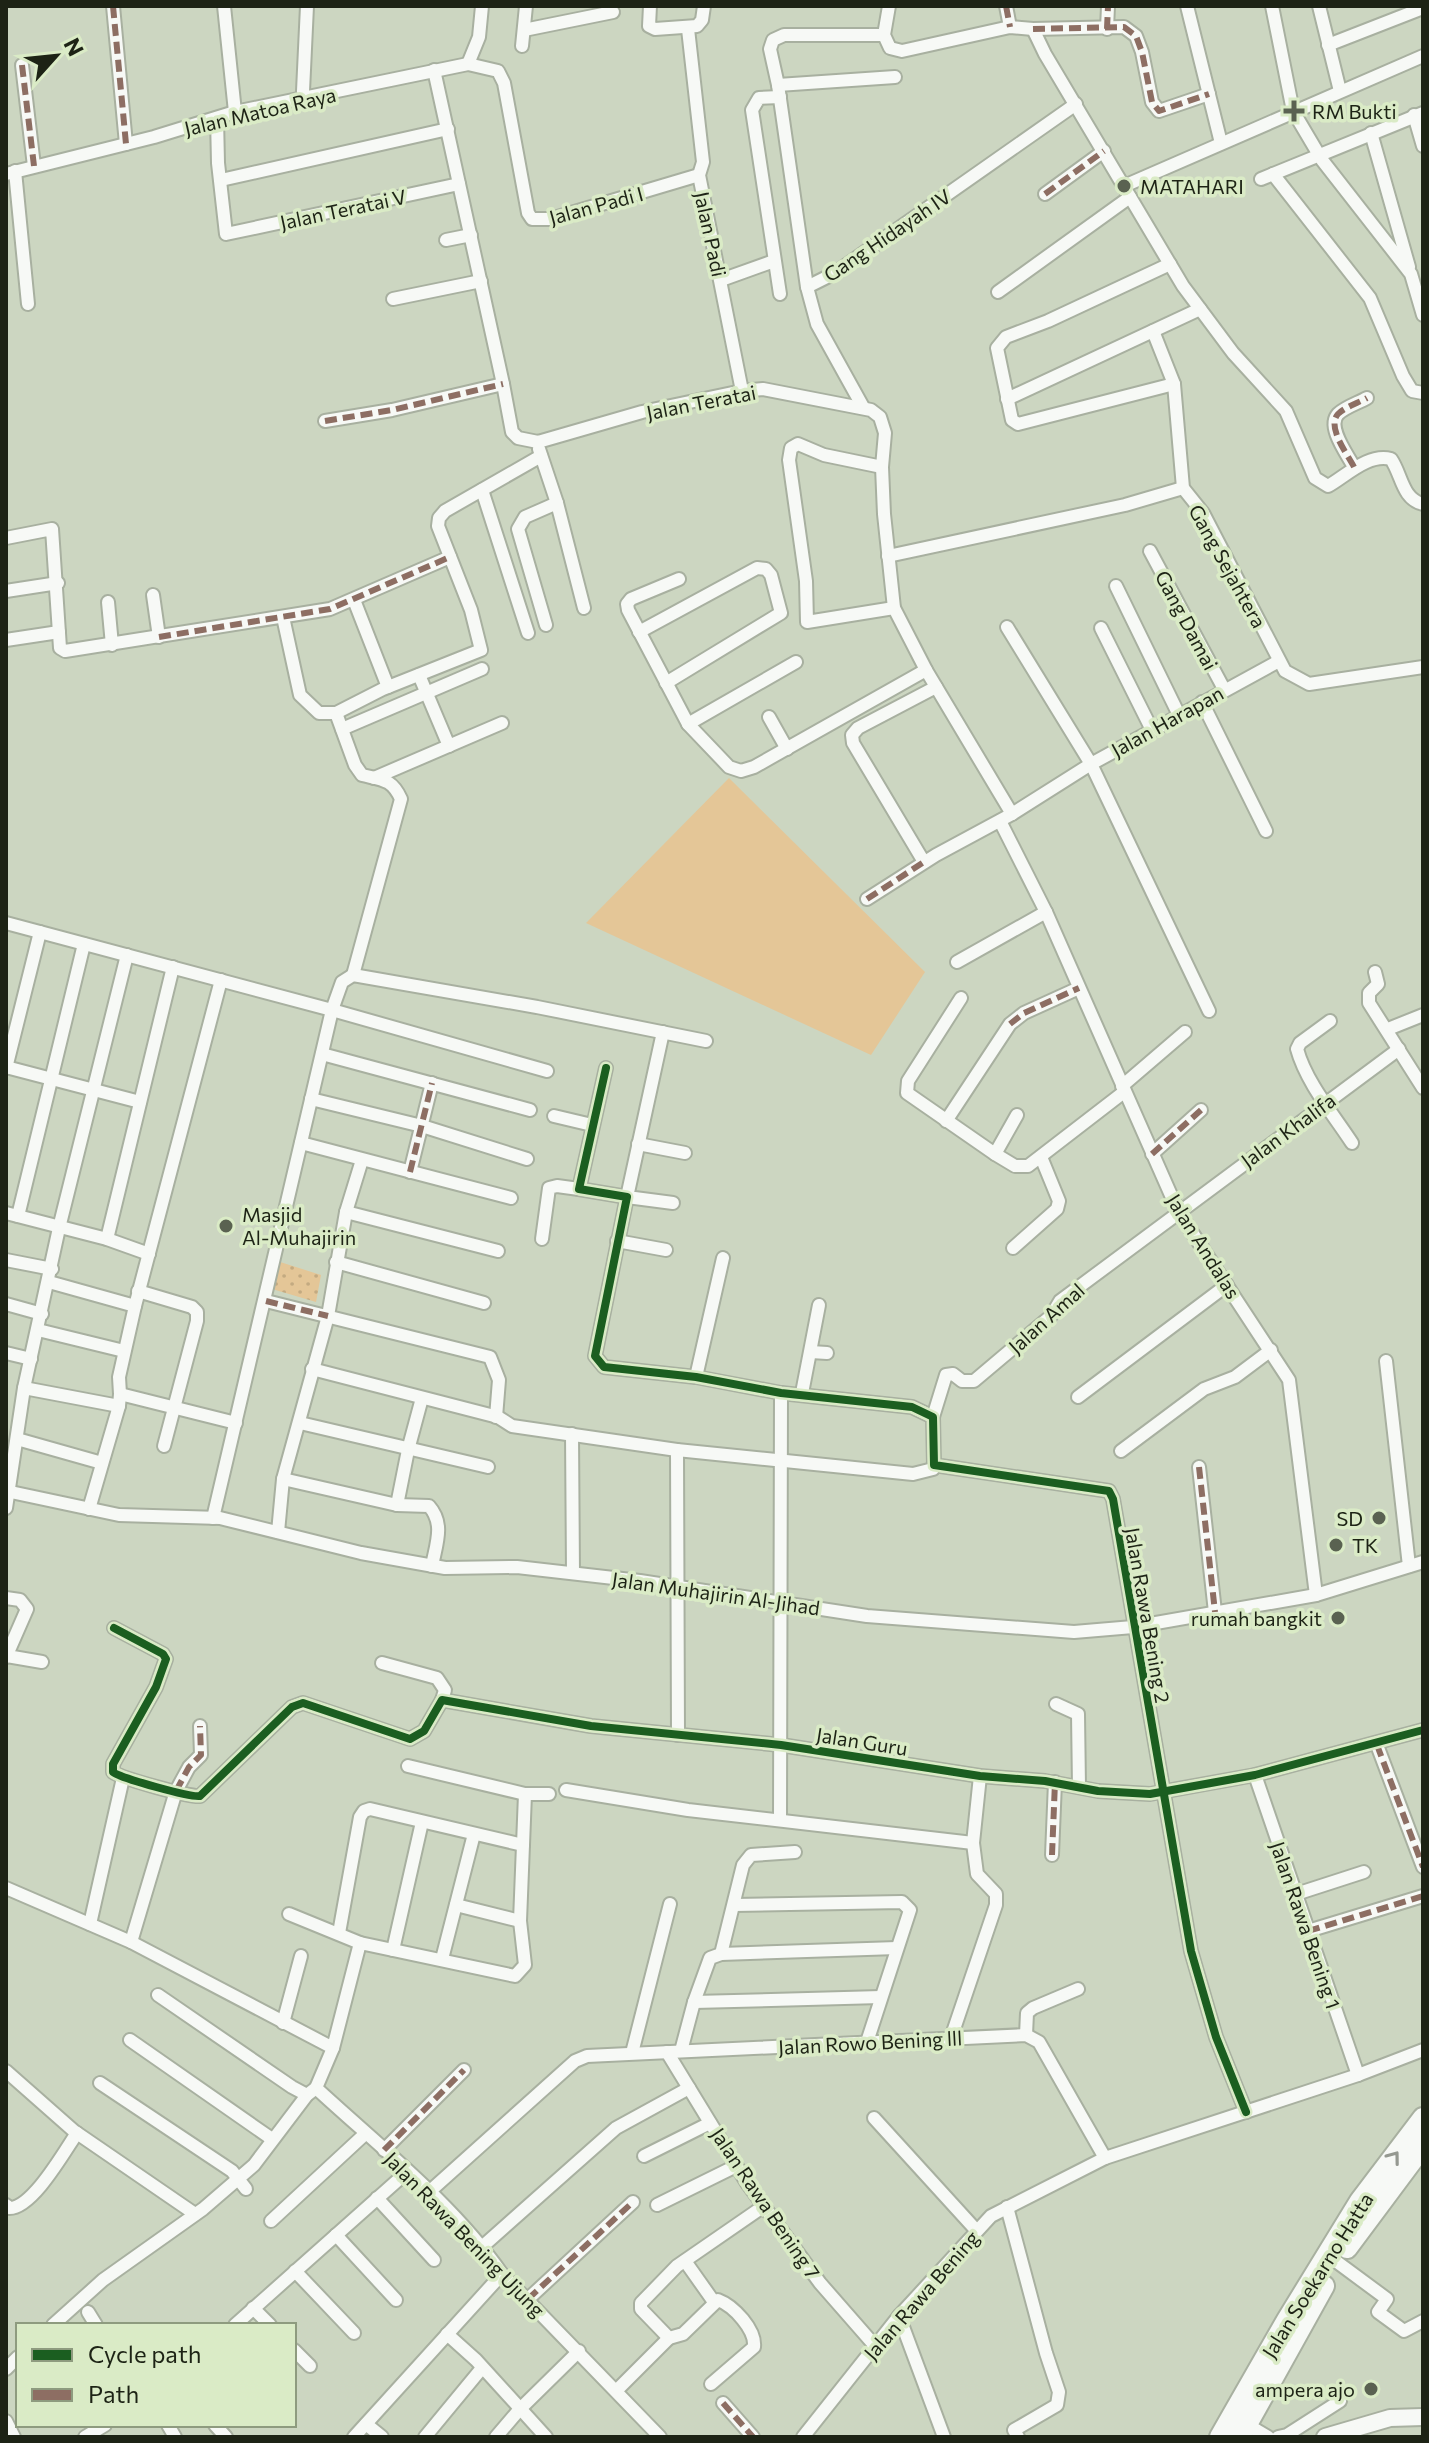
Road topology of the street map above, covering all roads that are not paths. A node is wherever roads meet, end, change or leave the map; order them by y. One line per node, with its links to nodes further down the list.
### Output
1 (113, 6): 43 (street)
2 (224, 6): 37 (street)
3 (307, 6): 34 (street)
4 (482, 6): 27 (street)
5 (526, 6): 22 (street)
6 (575, 6): 17 (street)
7 (650, 6): 8 (street)
8 (704, 6)
9 (889, 6): 23 (street)
10 (1006, 6): 18 (street)
11 (1108, 6): 21 (street)
12 (1187, 6): 33 (street)
13 (1272, 6): 36 (street)
14 (1319, 6): 24 (street)
15 (1423, 8): 24 (street)
16 (613, 12): 17 (street)
17 (573, 20): 22 (street)
18 (1010, 27): 20 (street); 23 (street)
19 (688, 29): 49 (street, Jalan Padi)
20 (1033, 29): 21 (street); 35 (street)
21 (1107, 29): 33 (street)
22 (524, 30): 25 (street)
23 (884, 35): 31 (street)
24 (1328, 45): 32 (street)
25 (522, 46)
26 (1423, 56): 32 (street)
27 (468, 64): 29 (street, Jalan Matoa Raya); 49 (street, Jalan Padi I)
28 (22, 65): 47 (street)
29 (434, 70): 34 (street, Jalan Matoa Raya); 40 (street)
30 (895, 77): 31 (street)
31 (779, 91): 56 (street); 61 (street)
32 (1340, 91): 36 (street)
33 (1209, 94): 42 (street)
34 (305, 99): 37 (street, Jalan Matoa Raya)
35 (1076, 104): 45 (street); 61 (street, Gang Hidayah IV)
36 (1293, 111): 42 (street); 46 (street)
37 (235, 112): 39 (street, Jalan Matoa Raya)
38 (1418, 114): 41 (street); 44 (street)
39 (217, 118): 43 (street, Jalan Matoa Raya); 50 (street)
40 (448, 129): 50 (street); 51 (street)
41 (1371, 133): 46 (street); 58 (street)
42 (1221, 143): 52 (street)
43 (126, 144): 47 (street, Jalan Matoa Raya)
44 (1423, 146)
45 (1104, 151): 52 (street); 53 (street)
46 (1319, 155): 58 (street); 72 (street)
47 (34, 166): 48 (street, Jalan Matoa Raya)
48 (10, 172): 65 (street)
49 (699, 175): 59 (street, Jalan Padi)
50 (221, 180): 51 (street, Jalan Teratai V)
51 (459, 184): 54 (street)
52 (1127, 192): 57 (street); 62 (street)
53 (1045, 194)
54 (471, 235): 55 (street); 60 (street)
55 (446, 240)
56 (774, 261): 59 (street); 63 (street)
57 (1170, 264): 66 (street); 74 (street)
58 (1411, 274): 67 (street)
59 (721, 280): 71 (street, Jalan Padi)
60 (481, 281): 64 (street); 69 (street)
61 (807, 287): 75 (street, Gang Hidayah IV)
62 (998, 292)
63 (780, 294)
64 (393, 299)
65 (28, 304)
66 (1200, 309): 68 (street); 80 (street)
67 (1423, 315)
68 (1153, 331): 70 (street, Gang Sejahtera); 74 (street)
69 (503, 384): 76 (street); 77 (street)
70 (1174, 384): 74 (street); 81 (street, Gang Sejahtera)
71 (742, 391): 75 (street, Jalan Teratai); 77 (street, Jalan Teratai)
72 (1423, 393)
73 (1367, 398): 80 (street)
74 (1007, 399)
75 (863, 407): 79 (street)
76 (325, 421)
77 (538, 442): 78 (street)
78 (541, 456): 82 (street); 83 (street)
79 (882, 467): 87 (street); 97 (street)
80 (1354, 467): 84 (street)
81 (1183, 488): 87 (street); 108 (street, Gang Sejahtera)
82 (482, 490): 88 (street); 104 (street)
83 (557, 503): 96 (street); 99 (street)
84 (1423, 504)
85 (6, 538): 90 (street)
86 (1150, 551): 117 (street, Gang Damai)
87 (888, 556): 97 (street)
88 (450, 557): 94 (street); 113 (street)
89 (679, 579): 103 (street)
90 (58, 583): 92 (street); 102 (street)
91 (1116, 586): 121 (street)
92 (6, 591)
93 (153, 595): 105 (street)
94 (354, 600): 98 (street); 115 (street)
95 (108, 602): 107 (street)
96 (584, 608)
97 (894, 608): 112 (street)
98 (283, 617): 105 (street); 120 (street)
99 (546, 625)
100 (1007, 627): 129 (street)
101 (1101, 628): 126 (street)
102 (59, 632): 106 (street); 107 (street)
103 (639, 632): 114 (street); 114 (street)
104 (528, 633)
105 (159, 637): 107 (street)
106 (6, 640)
107 (112, 645)
108 (1279, 661): 110 (street); 117 (street, Jalan Harapan)
109 (796, 662): 124 (street)
110 (1423, 667)
111 (482, 669): 118 (street)
112 (926, 670): 116 (street); 128 (street)
113 (419, 675): 115 (street); 118 (street)
114 (666, 683): 124 (street)
115 (388, 687): 120 (street)
116 (936, 687): 131 (street); 133 (street)
117 (1224, 689): 119 (street, Jalan Harapan)
118 (428, 693): 125 (street); 127 (street)
119 (1202, 702): 121 (street, Jalan Harapan); 132 (street)
120 (336, 713): 125 (street)
121 (1179, 715): 126 (street, Jalan Harapan)
122 (769, 717): 128 (street)
123 (502, 723): 127 (street)
124 (688, 724): 128 (street)
125 (342, 729): 130 (street)
126 (1152, 730): 129 (street, Jalan Harapan)
127 (449, 746): 130 (street)
128 (787, 749)
129 (1091, 764): 131 (street, Jalan Harapan); 148 (street)
130 (374, 778): 143 (street)
131 (1006, 817): 133 (street, Jalan Harapan); 135 (street, Jalan Andalas)
132 (1266, 831)
133 (924, 862): 134 (street, Jalan Harapan)
134 (867, 899)
135 (1046, 912): 140 (street); 145 (street, Jalan Andalas)
136 (6, 923): 137 (street)
137 (40, 932): 138 (street); 157 (street)
138 (84, 944): 139 (street); 160 (street)
139 (127, 955): 141 (street); 164 (street)
140 (957, 962)
141 (173, 967): 144 (street); 166 (street)
142 (1375, 972): 151 (street)
143 (353, 975): 147 (street); 152 (street)
144 (221, 980): 147 (street); 199 (street)
145 (1079, 988): 163 (street, Jalan Andalas); 172 (street)
146 (961, 998): 172 (street)
147 (332, 1010): 156 (street); 159 (street)
148 (1209, 1011)
149 (1423, 1015): 151 (street)
150 (1330, 1021): 167 (street)
151 (1388, 1029): 155 (street)
152 (663, 1032): 154 (street); 177 (street)
153 (1185, 1032): 163 (street)
154 (706, 1041)
155 (1399, 1049): 162 (street); 167 (street, Jalan Khalifa)
156 (322, 1054): 161 (street); 165 (street)
157 (6, 1067): 160 (street)
158 (606, 1068): 173 (street)
159 (547, 1071)
160 (51, 1079): 164 (street); 191 (street)
161 (432, 1083): 168 (street); 174 (street)
162 (1423, 1087)
163 (1123, 1089): 180 (street, Jalan Andalas); 181 (street)
164 (95, 1090): 166 (street); 192 (street)
165 (311, 1099): 174 (street); 175 (street)
166 (140, 1102): 193 (street)
167 (1325, 1102): 176 (street); 189 (street, Jalan Khalifa)
168 (530, 1110)
169 (1201, 1110): 180 (street)
170 (1017, 1115): 179 (street)
171 (554, 1116): 173 (street)
172 (946, 1121): 179 (street)
173 (592, 1125): 185 (street)
174 (422, 1126): 182 (street); 184 (street)
175 (301, 1143): 183 (street); 206 (street)
176 (1352, 1143)
177 (638, 1144): 178 (street); 186 (street)
178 (685, 1153)
179 (995, 1154): 181 (street)
180 (1152, 1154): 189 (street, Jalan Andalas)
181 (1041, 1157): 196 (street)
182 (527, 1159)
183 (362, 1160): 184 (street); 190 (street)
184 (410, 1172): 187 (street)
185 (579, 1189): 186 (street); 194 (street)
186 (627, 1197): 188 (street); 195 (street)
187 (511, 1198)
188 (673, 1203)
189 (1178, 1211): 204 (street, Jalan Andalas); 231 (street, Jalan Amal)
190 (346, 1212): 198 (street); 202 (street)
191 (12, 1214): 192 (street)
192 (59, 1228): 193 (street); 203 (street)
193 (107, 1239): 199 (street)
194 (542, 1239)
195 (617, 1241): 197 (street); 222 (street)
196 (1013, 1248)
197 (666, 1250)
198 (498, 1251)
199 (149, 1254): 205 (street)
200 (723, 1258): 222 (street)
201 (6, 1260): 203 (street)
202 (336, 1262): 207 (street); 212 (street)
203 (50, 1276): 210 (street); 211 (street)
204 (1227, 1285): 214 (street, Jalan Andalas); 226 (street)
205 (138, 1291): 210 (street); 229 (street)
206 (266, 1301): 212 (street); 232 (street)
207 (484, 1303)
208 (6, 1304): 211 (street)
209 (819, 1305): 216 (street)
210 (135, 1306): 215 (street)
211 (42, 1314): 213 (street)
212 (328, 1316): 221 (street); 230 (street)
213 (38, 1330): 215 (street); 219 (street)
214 (1271, 1350): 239 (street); 257 (street, Jalan Andalas)
215 (124, 1351): 228 (street)
216 (811, 1352): 218 (street); 225 (street)
217 (6, 1353): 219 (street)
218 (827, 1353)
219 (31, 1359): 223 (street)
220 (1386, 1361): 254 (street)
221 (312, 1369): 227 (street); 233 (street)
222 (696, 1377): 224 (street)
223 (24, 1388): 228 (street); 235 (street)
224 (781, 1393): 225 (street); 240 (street)
225 (802, 1393): 231 (street)
226 (1078, 1397)
227 (422, 1398): 230 (street); 237 (street)
228 (119, 1400): 229 (street); 241 (street)
229 (174, 1406): 232 (street); 236 (street)
230 (496, 1417): 234 (street)
231 (933, 1417): 242 (street)
232 (236, 1423): 250 (street)
233 (300, 1423): 237 (street); 245 (street)
234 (572, 1434): 238 (street); 255 (street)
235 (13, 1442): 241 (street); 246 (street)
236 (164, 1446)
237 (408, 1450): 243 (street); 247 (street)
238 (677, 1450): 240 (street); 256 (street)
239 (1121, 1451)
240 (781, 1460): 242 (street); 259 (street)
241 (102, 1463): 249 (street)
242 (934, 1465): 261 (street, Jalan Rawa Bening 2)
243 (488, 1467)
244 (1199, 1467): 260 (street)
245 (283, 1479): 247 (street); 251 (street)
246 (7, 1492): 248 (street); 249 (street, Jalan Muhajirin Al-Jihad)
247 (397, 1505): 253 (street)
248 (6, 1508)
249 (89, 1509): 250 (street, Jalan Muhajirin Al-Jihad)
250 (213, 1518): 251 (street, Jalan Muhajirin Al-Jihad)
251 (278, 1532): 253 (street, Jalan Muhajirin Al-Jihad)
252 (1423, 1562): 254 (street, Jalan Muhajirin Al-Jihad)
253 (432, 1566): 255 (street, Jalan Muhajirin Al-Jihad)
254 (1409, 1566): 257 (street, Jalan Muhajirin Al-Jihad)
255 (573, 1573): 256 (street, Jalan Muhajirin Al-Jihad)
256 (679, 1587): 259 (street, Jalan Muhajirin Al-Jihad); 270 (street)
257 (1316, 1595): 260 (street, Jalan Muhajirin Al-Jihad)
258 (6, 1598): 263 (street)
259 (783, 1603): 261 (street, Jalan Muhajirin Al-Jihad); 271 (street)
260 (1215, 1612): 261 (street, Jalan Muhajirin Al-Jihad)
261 (1133, 1627): 281 (street, Jalan Rawa Bening 2)
262 (114, 1628): 276 (street)
263 (6, 1657): 264 (street)
264 (42, 1662)
265 (382, 1663): 266 (street)
266 (442, 1700): 270 (street, Jalan Guru); 280 (street)
267 (1056, 1704): 278 (street)
268 (200, 1726): 280 (street)
269 (1423, 1730): 272 (street, Jalan Guru)
270 (678, 1735): 271 (street, Jalan Guru)
271 (781, 1745): 275 (street, Jalan Guru); 284 (street)
272 (1377, 1745): 274 (street, Jalan Guru); 291 (street)
273 (408, 1766): 282 (street)
274 (1255, 1775): 281 (street, Jalan Guru); 294 (street, Jalan Rawa Bening 1)
275 (980, 1776): 277 (street, Jalan Guru); 287 (street)
276 (123, 1778): 280 (street); 301 (street)
277 (1055, 1782): 278 (street, Jalan Guru); 290 (street)
278 (1079, 1787): 281 (street, Jalan Guru)
279 (566, 1790): 284 (street)
280 (176, 1791): 304 (street)
281 (1164, 1792): 331 (street, Jalan Rawa Bening 2)
282 (525, 1794): 283 (street); 288 (street)
283 (549, 1794)
284 (780, 1819): 287 (street)
285 (422, 1822): 286 (street); 303 (street); 307 (street)
286 (474, 1834): 288 (street); 297 (street)
287 (973, 1843): 317 (street)
288 (523, 1845): 300 (street)
289 (795, 1852): 298 (street)
290 (1052, 1855)
291 (1423, 1867)
292 (1364, 1872): 294 (street)
293 (6, 1888): 301 (street)
294 (1296, 1894): 302 (street, Jalan Rawa Bening 1)
295 (1423, 1896): 302 (street)
296 (670, 1904): 324 (street)
297 (456, 1905): 300 (street); 310 (street)
298 (734, 1905): 306 (street); 308 (street)
299 (289, 1914): 303 (street)
300 (520, 1921): 310 (street)
301 (90, 1924): 304 (street)
302 (1308, 1931): 327 (street, Jalan Rawa Bening 1)
303 (339, 1933): 305 (street)
304 (131, 1942): 315 (street)
305 (360, 1943): 307 (street); 320 (street)
306 (897, 1948): 308 (street); 313 (street)
307 (393, 1950): 310 (street)
308 (721, 1954): 314 (street)
309 (301, 1956): 315 (street)
310 (442, 1959)
311 (1078, 1989): 316 (street)
312 (158, 1995): 330 (street, Jalan Rawa Bening Ujung)
313 (881, 1997): 314 (street); 319 (street)
314 (694, 2002): 322 (street)
315 (283, 2023): 320 (street)
316 (1026, 2035): 317 (street, Jalan Rowo Bening lll); 341 (street)
317 (951, 2038): 319 (street, Jalan Rowo Bening lll)
318 (130, 2040): 337 (street)
319 (867, 2042): 322 (street, Jalan Rowo Bening lll)
320 (333, 2048): 330 (street)
321 (1423, 2050): 327 (street, Jalan Rawa Bening)
322 (681, 2051): 323 (street, Jalan Rowo Bening lll)
323 (667, 2052): 324 (street, Jalan Rowo Bening lll); 329 (street, Jalan Rawa Bening 7)
324 (632, 2053): 345 (street, Jalan Rowo Bening lll)
325 (464, 2070): 339 (street)
326 (6, 2071): 335 (street)
327 (1358, 2075): 331 (street, Jalan Rawa Bening)
328 (100, 2083): 344 (street)
329 (689, 2088): 334 (street, Jalan Rawa Bening 7); 356 (street)
330 (311, 2091): 336 (street, Jalan Rawa Bening Ujung); 337 (street)
331 (1246, 2112): 341 (street, Jalan Rawa Bening)
332 (874, 2118): 354 (street)
333 (1423, 2118): 401 (main road, Jalan Soekarno Hatta, one-way to 333)
334 (710, 2123): 340 (street); 342 (street, Jalan Rawa Bening 7)
335 (77, 2133): 348 (street); 352 (street)
336 (365, 2134): 339 (street, Jalan Rawa Bening Ujung); 353 (street)
337 (272, 2139): 344 (street)
338 (1423, 2146): 359 (main road, Jalan Soekarno Hatta)
339 (384, 2150): 343 (street, Jalan Rawa Bening Ujung)
340 (644, 2156)
341 (1105, 2158): 351 (street, Jalan Rawa Bening)
342 (736, 2166): 349 (street); 350 (street, Jalan Rawa Bening 7)
343 (407, 2172): 345 (street, Jalan Rawa Bening Ujung); 346 (street)
344 (243, 2184): 352 (street)
345 (429, 2192): 356 (street, Jalan Rawa Bening Ujung)
346 (377, 2198): 355 (street); 357 (street)
347 (633, 2202): 362 (street)
348 (6, 2205)
349 (657, 2205)
350 (764, 2206): 358 (street); 376 (street, Jalan Rawa Bening 7)
351 (1007, 2207): 354 (street, Jalan Rawa Bening); 391 (street)
352 (195, 2214): 369 (street)
353 (271, 2221)
354 (976, 2230): 367 (street, Jalan Rawa Bening)
355 (336, 2235): 360 (street); 363 (street)
356 (483, 2246): 361 (street, Jalan Rawa Bening Ujung)
357 (434, 2260)
358 (685, 2261): 364 (street); 375 (street)
359 (1337, 2262): 368 (street); 389 (main road, Jalan Soekarno Hatta)
360 (295, 2271): 365 (street); 373 (street)
361 (502, 2274): 362 (street, Jalan Rawa Bening Ujung); 374 (street)
362 (528, 2299): 377 (street, Jalan Rawa Bening Ujung)
363 (396, 2300)
364 (714, 2302): 375 (street); 381 (street)
365 (253, 2308): 371 (street); 372 (street)
366 (88, 2312): 370 (street)
367 (899, 2316): 376 (street, Jalan Rawa Bening); 400 (street)
368 (1423, 2321)
369 (55, 2323)
370 (95, 2323)
371 (237, 2323)
372 (268, 2323)
373 (354, 2333)
374 (447, 2334): 380 (street); 388 (street)
375 (669, 2338): 382 (street)
376 (876, 2347): 390 (street, Jalan Rawa Bening)
377 (579, 2351): 382 (street, Jalan Rawa Bening Ujung); 385 (street)
378 (296, 2352): 379 (street)
379 (310, 2366)
380 (482, 2368): 385 (street); 395 (street)
381 (711, 2384)
382 (617, 2390): 398 (street, Jalan Rawa Bening Ujung)
383 (1340, 2401): 403 (street)
384 (723, 2403): 399 (street)
385 (519, 2410): 396 (street); 397 (street)
386 (1423, 2417): 404 (street)
387 (6, 2421): 392 (street)
388 (366, 2424): 393 (street); 394 (street)
389 (1243, 2431): 402 (street)
390 (807, 2434)
391 (1013, 2435)
392 (14, 2437)
393 (354, 2437)
394 (382, 2437)
395 (425, 2437)
396 (496, 2437)
397 (546, 2437)
398 (660, 2437)
399 (753, 2437)
400 (944, 2437)
401 (1220, 2437)
402 (1268, 2437)
403 (1278, 2437)
404 (1325, 2437)

